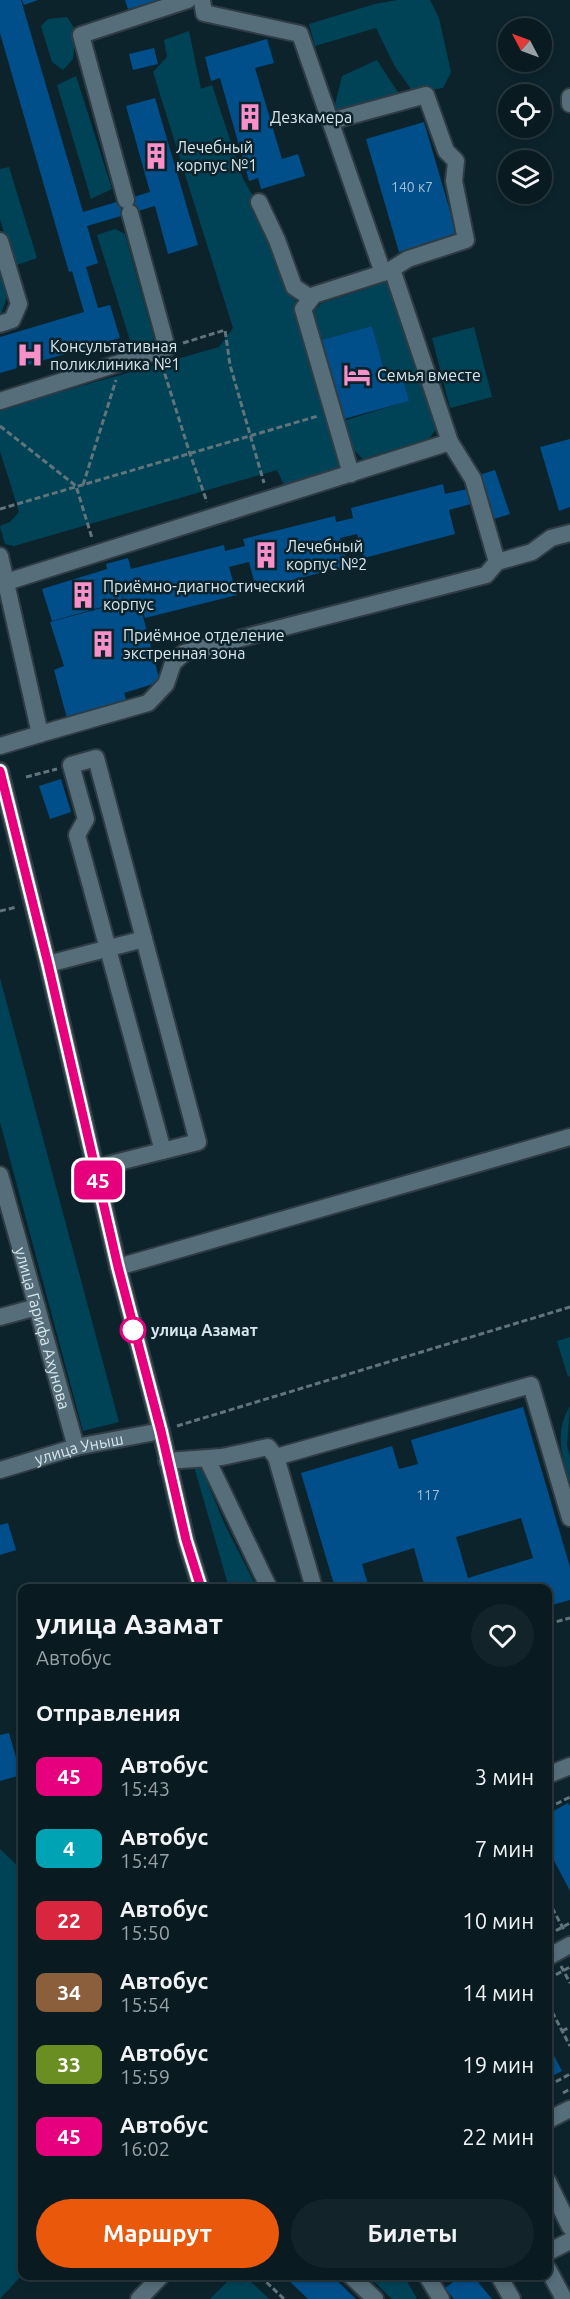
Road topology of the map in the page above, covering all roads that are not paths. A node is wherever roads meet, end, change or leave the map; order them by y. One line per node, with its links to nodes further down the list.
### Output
1 (188, 0): 11 (street)
2 (202, 0): 5 (street)
3 (570, 97): 4 (street)
4 (570, 104)
5 (331, 120): 8 (street); 8 (street)
6 (259, 202): 9 (street)
7 (0, 241): 10 (street)
8 (388, 271): 9 (street); 12 (street)
9 (311, 298): 13 (street)
10 (0, 324)
11 (0, 401)
12 (450, 442): 13 (street); 16 (street)
13 (351, 474): 17 (street)
14 (570, 532): 16 (street)
15 (0, 556): 17 (street)
16 (497, 562): 18 (street)
17 (3, 583): 18 (street)
18 (40, 734): 19 (street)
19 (0, 746)
20 (0, 771): 23 (street)
21 (144, 939): 22 (street); 22 (street); 25 (street)
22 (109, 949): 23 (street); 25 (street)
23 (48, 964): 26 (street)
24 (570, 1137): 28 (street)
25 (163, 1151): 26 (street)
26 (95, 1168): 28 (street)
27 (0, 1175): 29 (street, улица Гарифа Ахунова)
28 (118, 1267): 31 (street)
29 (37, 1307): 30 (street); 32 (street, улица Гарифа Ахунова)
30 (0, 1317)
31 (161, 1431): 32 (street, улица Уныш); 35 (street)
32 (76, 1447): 36 (street, улица Уныш)
33 (276, 1457): 34 (street); 37 (street); 40 (street)
34 (207, 1459): 35 (street); 39 (street)
35 (167, 1461): 38 (street)
36 (0, 1470)
37 (570, 1518)
38 (200, 1584)
39 (267, 1584)
40 (313, 1584)
41 (570, 1766): 42 (street)
42 (552, 1773)
43 (568, 1940): 44 (street)
44 (552, 1954)
45 (570, 2109): 46 (street)
46 (552, 2118)
47 (552, 2190): 48 (street)
48 (570, 2228)
49 (570, 2241): 50 (street)
50 (552, 2250)
51 (552, 2276): 60 (street)
52 (157, 2280): 56 (street)
53 (355, 2280): 57 (street)
54 (429, 2280): 58 (street)
55 (501, 2280): 59 (street)
56 (139, 2299)
57 (375, 2299)
58 (441, 2299)
59 (512, 2299)
60 (564, 2299)

